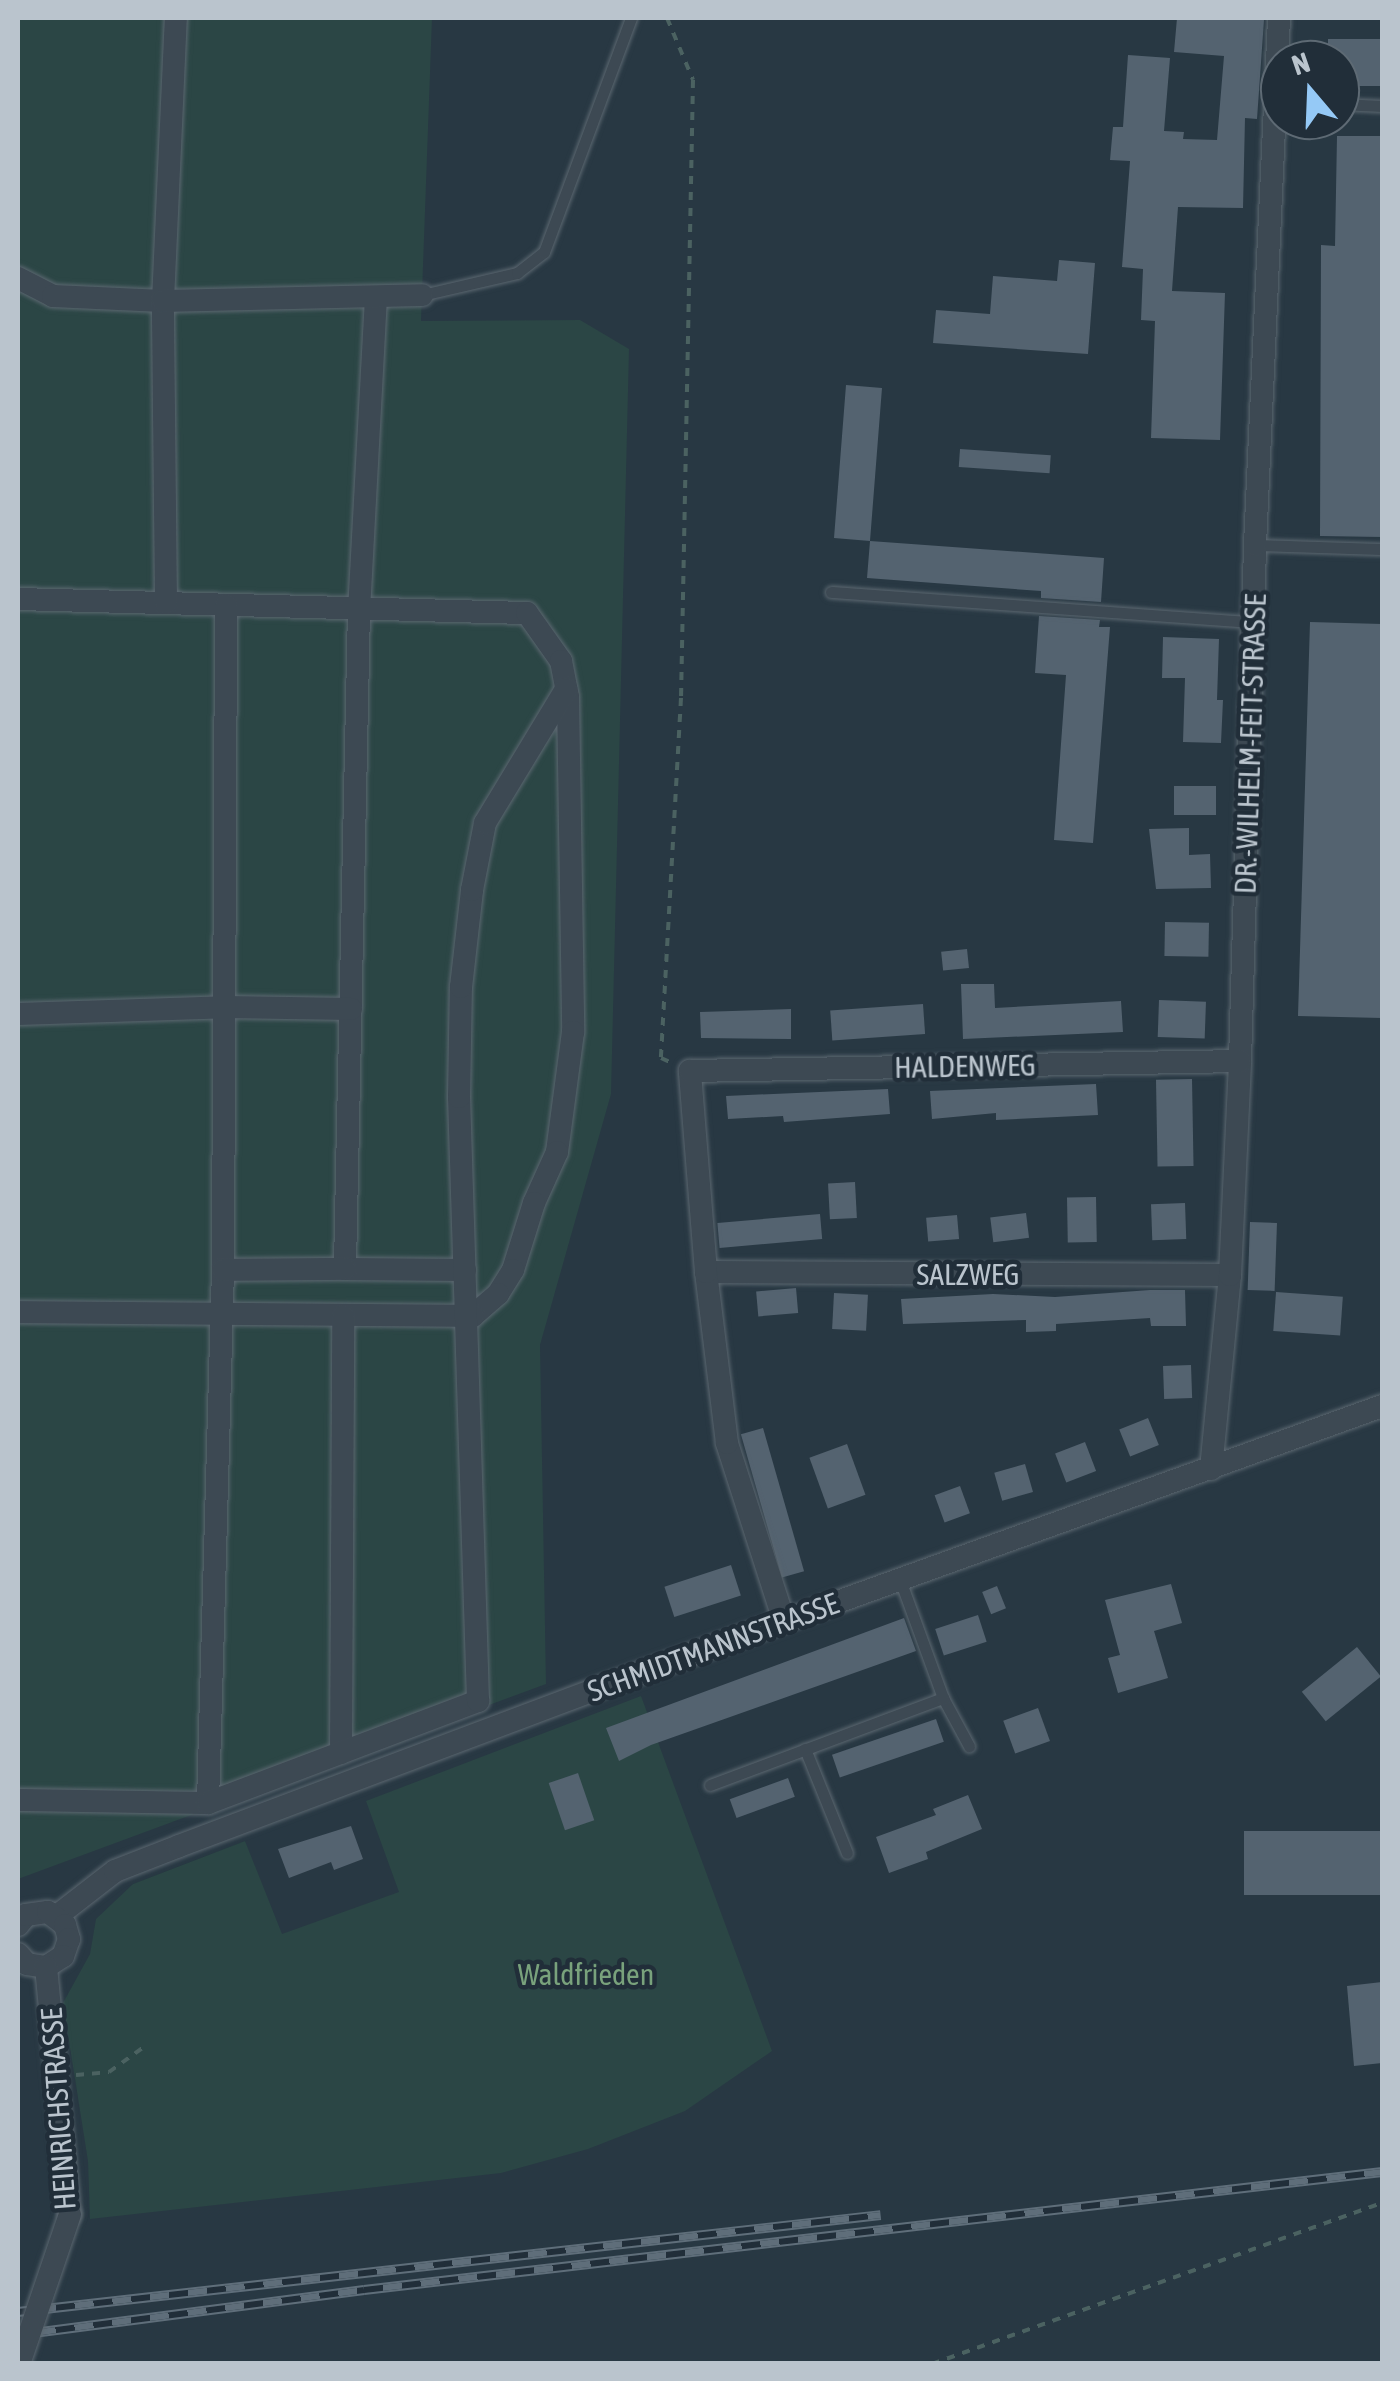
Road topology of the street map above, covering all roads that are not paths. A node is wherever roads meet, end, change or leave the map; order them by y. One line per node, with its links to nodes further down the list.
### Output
1 (176, 18): 7 (street)
2 (631, 18): 5 (lane)
3 (1276, 140): 8 (street, DR.-WILHELM-FEIT-STRASSE)
4 (18, 278): 7 (street)
5 (422, 295): 6 (street)
6 (376, 296): 7 (street); 14 (street)
7 (163, 301): 12 (street)
8 (1256, 546): 9 (lane); 15 (street, DR.-WILHELM-FEIT-STRASSE)
9 (1382, 549)
10 (832, 592): 15 (lane)
11 (18, 599): 12 (street)
12 (166, 603): 13 (street)
13 (226, 605): 14 (street); 17 (street)
14 (359, 609): 16 (street); 18 (street)
15 (1253, 622): 20 (street, DR.-WILHELM-FEIT-STRASSE)
16 (566, 689): 23 (street); 29 (street)
17 (225, 1007): 18 (street); 19 (street); 22 (street)
18 (350, 1009): 21 (street)
19 (18, 1014)
20 (1240, 1061): 24 (street, HALDENWEG); 25 (street, DR.-WILHELM-FEIT-STRASSE)
21 (345, 1269): 22 (street); 23 (street)
22 (223, 1270): 27 (street)
23 (465, 1270): 29 (street)
24 (706, 1272): 25 (street, SALZWEG); 33 (street)
25 (1230, 1275): 31 (street, DR.-WILHELM-FEIT-STRASSE)
26 (18, 1312): 27 (street)
27 (220, 1314): 28 (street); 40 (street)
28 (343, 1316): 29 (street); 37 (street)
29 (466, 1317): 37 (street)
30 (1382, 1406): 31 (street, SCHMIDTMANNSTRASSE)
31 (1211, 1469): 32 (street, SCHMIDTMANNSTRASSE)
32 (900, 1580): 33 (street, SCHMIDTMANNSTRASSE); 34 (lane)
33 (784, 1622): 42 (street, SCHMIDTMANNSTRASSE)
34 (943, 1698): 35 (lane); 36 (lane)
35 (969, 1746)
36 (805, 1749): 38 (lane); 41 (lane)
37 (340, 1753): 40 (street)
38 (710, 1785)
39 (18, 1800): 40 (street)
40 (208, 1803)
41 (847, 1852)
42 (57, 1916): 43 (street); 45 (street)
43 (18, 1925)
44 (18, 1954): 45 (street)
45 (46, 1967): 46 (street, HEINRICHSTRASSE, bridge)
46 (19, 2364)

